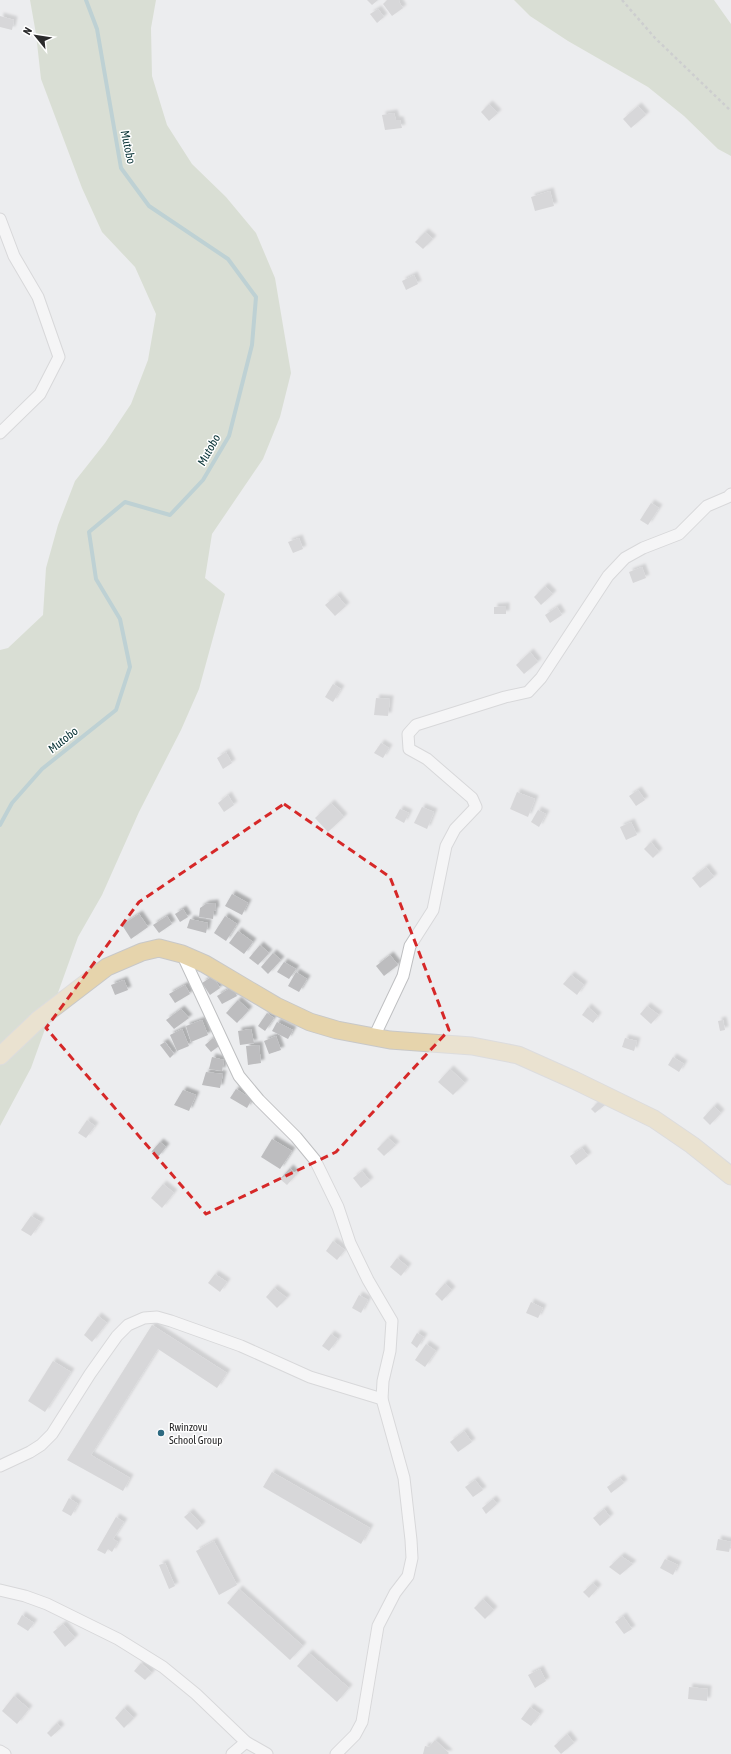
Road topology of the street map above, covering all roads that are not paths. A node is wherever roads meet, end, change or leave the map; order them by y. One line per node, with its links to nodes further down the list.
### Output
1 (0, 219): 2 (street)
2 (0, 433)
3 (731, 494): 5 (street)
4 (182, 954): 5 (main road); 6 (main road); 8 (street)
5 (374, 1037): 7 (main road)
6 (0, 1056)
7 (731, 1176)
8 (382, 1399): 9 (street); 16 (street)
9 (0, 1466)
10 (0, 1590): 11 (street)
11 (246, 1742): 14 (street); 15 (street)
12 (0, 1751): 13 (street)
13 (5, 1754)
14 (232, 1754)
15 (266, 1754)
16 (336, 1754)

